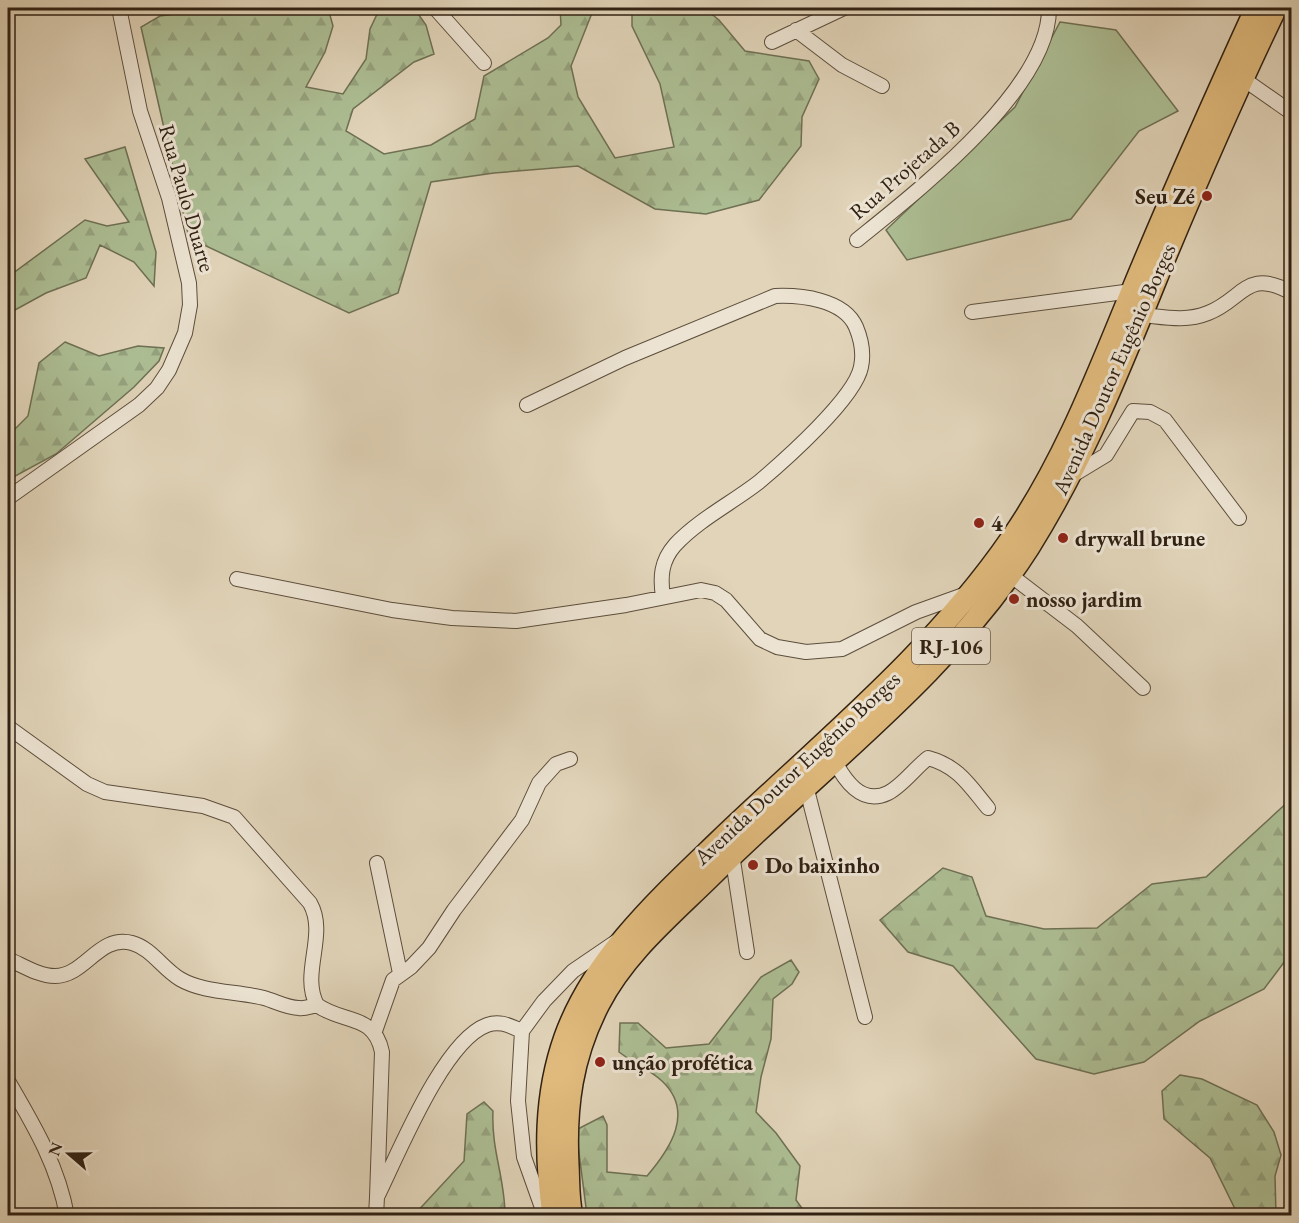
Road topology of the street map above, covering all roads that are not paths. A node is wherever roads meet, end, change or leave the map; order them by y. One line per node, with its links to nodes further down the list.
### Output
1 (119, 8): 20 (street, Rua Paulo Duarte)
2 (435, 8): 9 (street)
3 (844, 8): 7 (street)
4 (1049, 8): 13 (street, Rua Projetada B)
5 (1256, 8): 14 (highway, Avenida Doutor Eugênio Borges / RJ-106)
6 (1276, 8): 10 (highway, Avenida Doutor Eugênio Borges / RJ-106)
7 (796, 30): 8 (street); 11 (street)
8 (772, 42)
9 (484, 63)
10 (1242, 78): 12 (street); 17 (highway, Avenida Doutor Eugênio Borges / RJ-106)
11 (882, 86)
12 (1292, 113)
13 (857, 240)
14 (1132, 291): 16 (street); 24 (highway, Avenida Doutor Eugênio Borges / RJ-106)
15 (1292, 292): 17 (street)
16 (972, 312)
17 (1142, 315): 19 (highway, Avenida Doutor Eugênio Borges / RJ-106)
18 (527, 405): 25 (street)
19 (1068, 477): 21 (street); 22 (highway, Avenida Doutor Eugênio Borges / RJ-106)
20 (8, 498)
21 (1239, 518)
22 (1009, 574): 26 (street); 29 (highway, Avenida Doutor Eugênio Borges / RJ-106)
23 (237, 579): 25 (street)
24 (970, 592): 25 (street); 34 (highway, Avenida Doutor Eugênio Borges / RJ-106)
25 (663, 597)
26 (1143, 688)
27 (8, 728): 38 (street)
28 (570, 759): 37 (street)
29 (834, 760): 30 (highway, Avenida Doutor Eugênio Borges / RJ-106); 31 (street)
30 (806, 786): 32 (highway, Avenida Doutor Eugênio Borges / RJ-106); 39 (street)
31 (988, 808)
32 (732, 854): 35 (street); 48 (highway, Avenida Doutor Eugênio Borges / RJ-106)
33 (377, 862): 37 (street)
34 (626, 935): 41 (street); 47 (highway, Avenida Doutor Eugênio Borges / RJ-106)
35 (747, 952)
36 (8, 959): 38 (street)
37 (400, 973): 40 (street)
38 (317, 1005): 40 (street)
39 (865, 1017)
40 (375, 1031): 43 (street)
41 (522, 1031): 43 (street); 46 (street)
42 (8, 1081): 44 (street)
43 (377, 1197): 45 (street)
44 (67, 1215)
45 (376, 1215)
46 (545, 1215)
47 (553, 1215)
48 (572, 1215)

